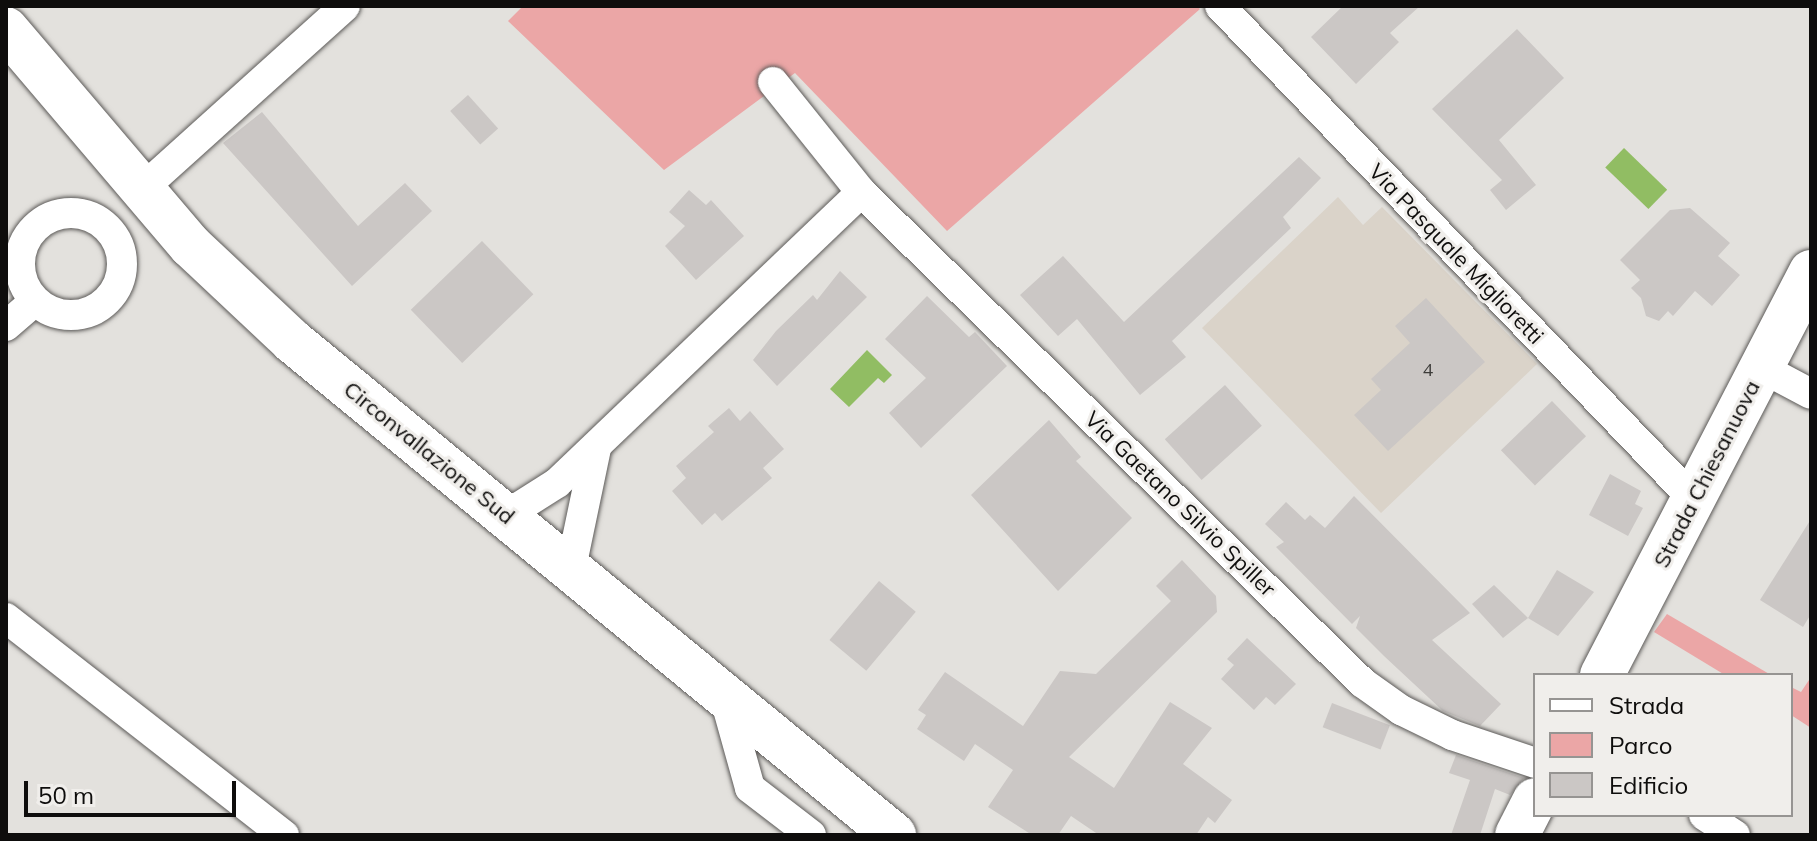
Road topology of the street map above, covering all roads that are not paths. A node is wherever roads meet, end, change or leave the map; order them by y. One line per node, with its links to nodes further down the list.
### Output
1 (345, 6): 5 (street)
2 (1220, 6): 13 (street, Via Pasquale Miglioretti)
3 (6, 29): 5 (main road, Circonvallazione Sud)
4 (773, 82): 6 (street, Via Gaetano Silvio Spiller)
5 (142, 189): 14 (main road, Circonvallazione Sud)
6 (861, 192): 12 (street); 19 (street, Via Gaetano Silvio Spiller)
7 (1811, 272): 10 (main road, Strada Chiesanuova)
8 (35, 301): 9 (street)
9 (6, 326)
10 (1762, 368): 11 (street); 13 (main road, Strada Chiesanuova)
11 (1811, 394)
12 (596, 448): 14 (street); 15 (street)
13 (1694, 500): 17 (main road, Strada Chiesanuova)
14 (505, 516): 15 (main road, Circonvallazione Sud)
15 (571, 568): 18 (main road, Circonvallazione Sud)
16 (6, 618): 22 (street)
17 (1603, 673)
18 (726, 702): 23 (street); 24 (main road, Circonvallazione Sud)
19 (1533, 762)
20 (1533, 804): 25 (main road)
21 (1707, 817): 26 (street)
22 (284, 835)
23 (811, 835)
24 (894, 835)
25 (1517, 835)
26 (1735, 835)

